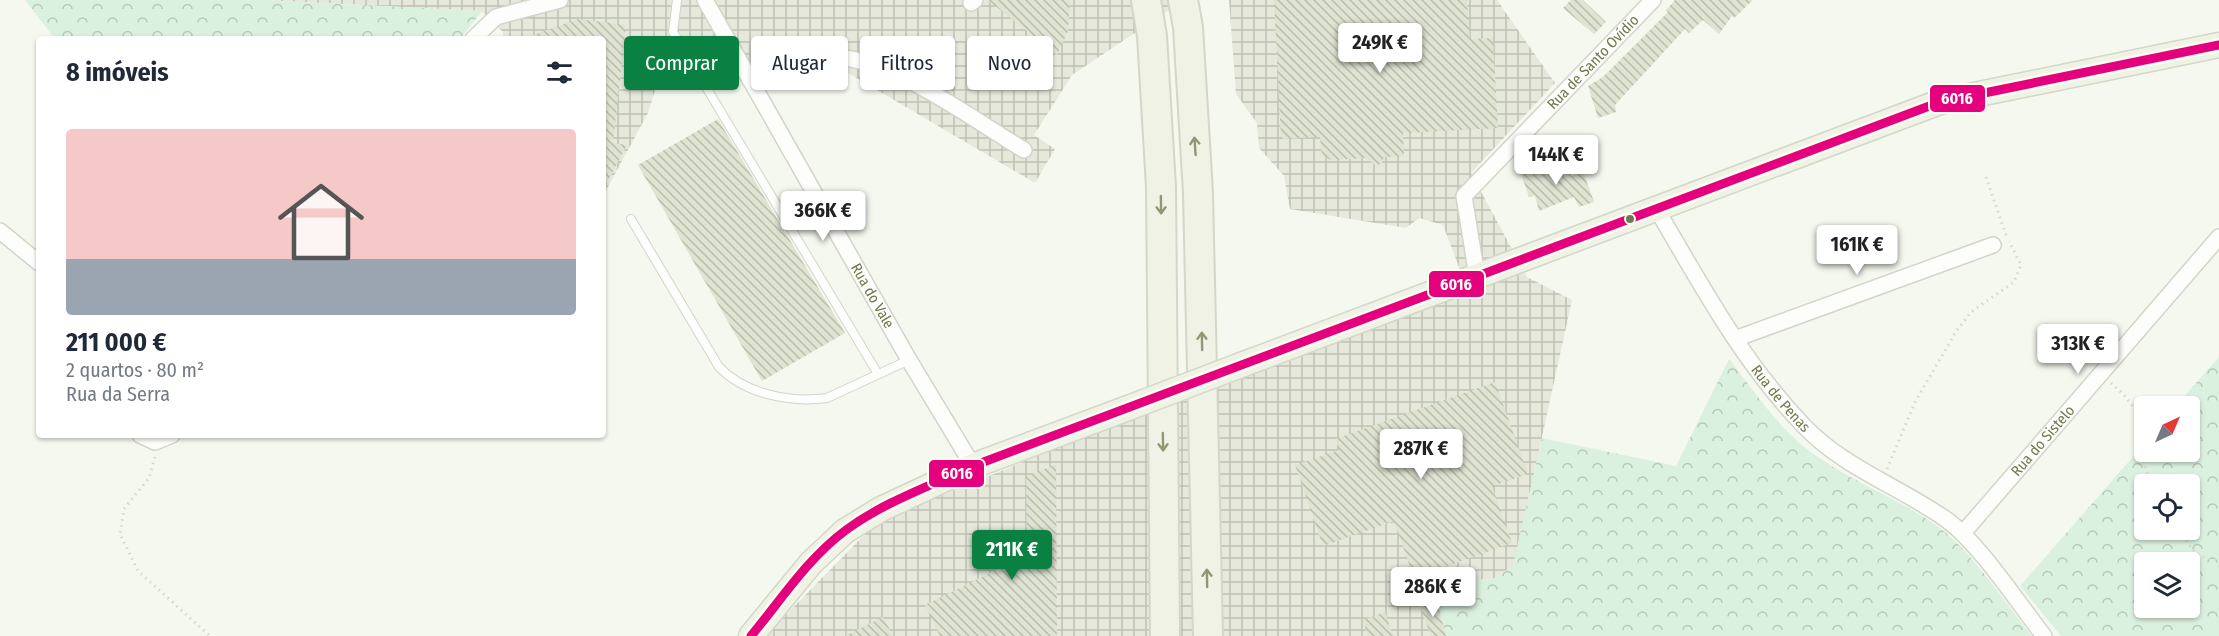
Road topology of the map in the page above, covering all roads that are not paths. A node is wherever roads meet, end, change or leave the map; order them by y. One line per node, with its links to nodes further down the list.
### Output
1 (560, 0): 7 (street)
2 (677, 0): 20 (lane)
3 (705, 0): 9 (street, Rua do Vale)
4 (1146, 0): 26 (highway, one-way to 26)
5 (1183, 0): 27 (highway, one-way to 5)
6 (1653, 0): 17 (street, Rua de Santo Ovídio)
7 (476, 36)
8 (2219, 45): 11 (main road)
9 (750, 80): 10 (street); 19 (street, Rua do Vale)
10 (1024, 150)
11 (1656, 208): 17 (main road); 18 (street, Rua de Penas)
12 (631, 219): 20 (lane)
13 (0, 231): 16 (street)
14 (2218, 239): 24 (street, Rua do Sistelo)
15 (1993, 245): 18 (street)
16 (36, 261)
17 (1477, 276): 23 (main road, bridge)
18 (1735, 339): 24 (street, Rua de Penas)
19 (909, 360): 20 (lane); 23 (street, Rua do Vale)
20 (878, 374)
21 (144, 438): 22 (street)
22 (166, 438)
23 (973, 466): 25 (main road)
24 (1963, 533): 28 (street, Rua de Penas)
25 (751, 636)
26 (1165, 636)
27 (1208, 636)
28 (2044, 636)

